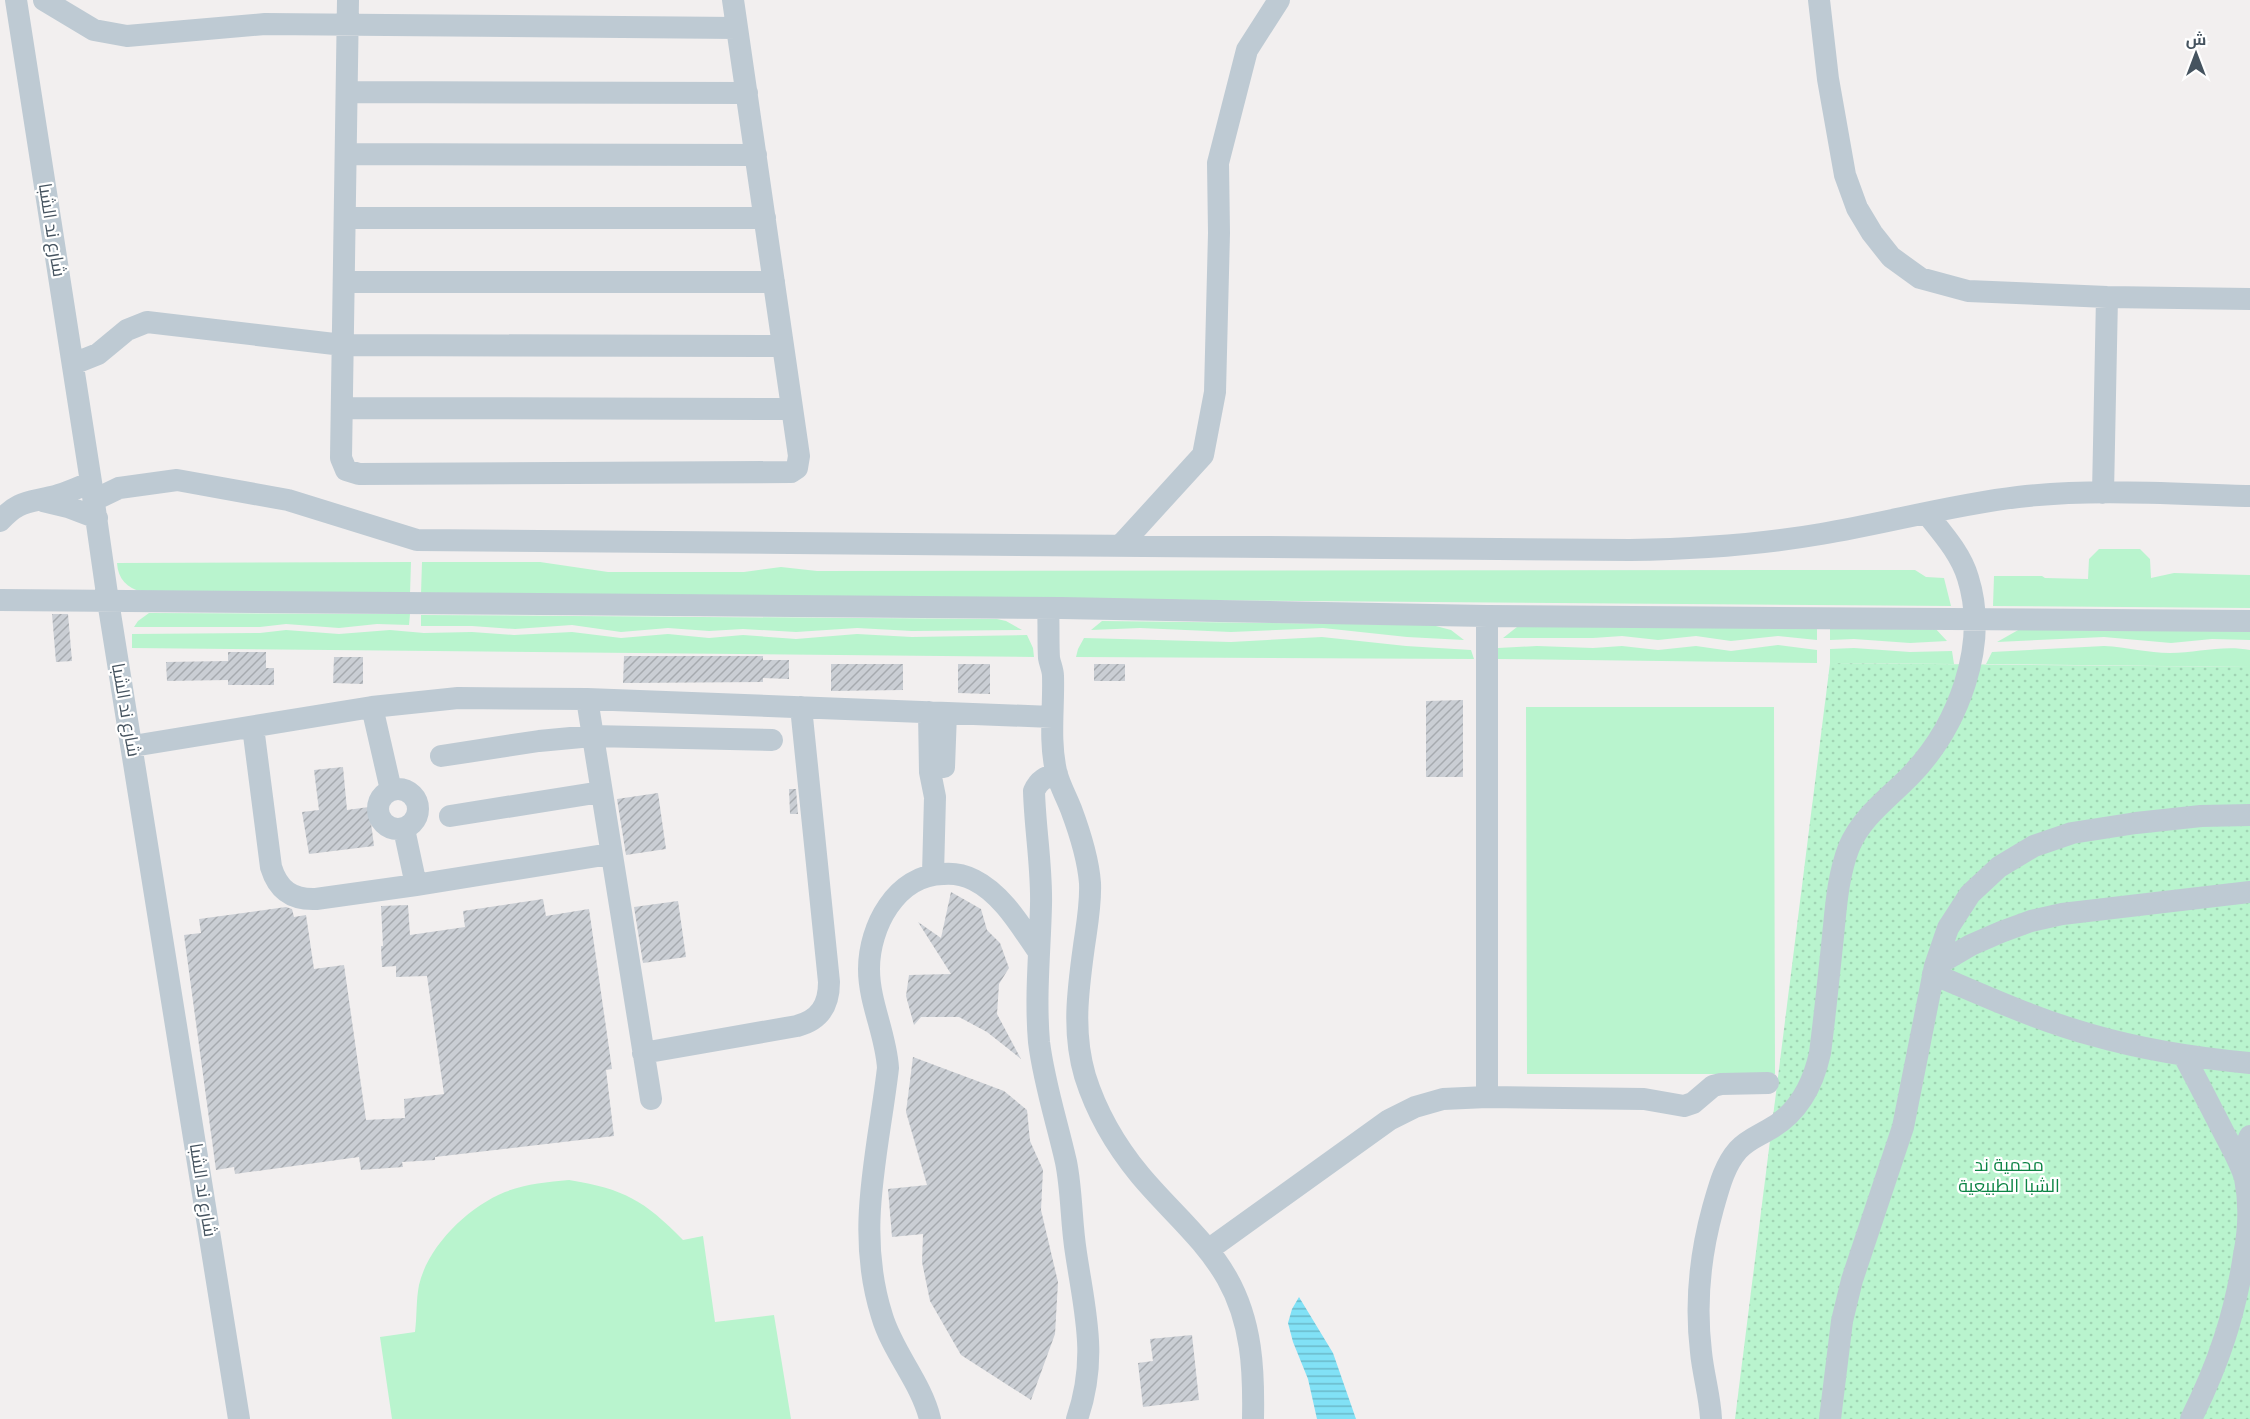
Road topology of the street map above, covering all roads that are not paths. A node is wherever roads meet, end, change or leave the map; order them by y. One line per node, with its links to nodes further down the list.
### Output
1 (16, 0): 21 (street, شارع ند الشبا)
2 (44, 0): 7 (street)
3 (348, 0): 7 (street)
4 (733, 0): 8 (street)
5 (1279, 0): 30 (street)
6 (1819, 0): 17 (street)
7 (348, 25): 8 (street); 9 (street)
8 (737, 28): 10 (street)
9 (347, 92): 10 (street); 11 (street)
10 (747, 93): 12 (street)
11 (346, 154): 12 (street); 13 (street)
12 (756, 155): 14 (street)
13 (345, 218): 14 (street); 15 (street)
14 (765, 218): 16 (street)
15 (344, 282): 16 (street); 19 (street)
16 (774, 282): 20 (street)
17 (2107, 297): 18 (street); 24 (street)
18 (2250, 299)
19 (343, 345): 20 (street); 21 (street); 22 (street)
20 (783, 346): 23 (street)
21 (73, 363): 27 (street, شارع ند الشبا)
22 (342, 408): 23 (street); 23 (street)
23 (792, 409)
24 (2103, 493): 25 (street); 28 (street)
25 (2250, 496)
26 (38, 500): 27 (street); 27 (street); 29 (street)
27 (94, 500): 30 (street); 32 (street, شارع ند الشبا)
28 (1927, 514): 30 (street); 35 (street)
29 (0, 521)
30 (1120, 546)
31 (0, 600): 32 (street)
32 (108, 601): 33 (street); 45 (street, شارع ند الشبا)
33 (1055, 608): 34 (street); 41 (street)
34 (1487, 616): 35 (street); 61 (street)
35 (1969, 619): 36 (street); 70 (street)
36 (2250, 621)
37 (587, 699): 38 (street); 39 (street); 43 (street)
38 (372, 706): 42 (street); 53 (street)
39 (801, 707): 40 (street); 57 (street)
40 (937, 713): 41 (street); 52 (street)
41 (1052, 717): 47 (street)
42 (252, 727): 45 (street); 53 (street)
43 (592, 736): 44 (street); 46 (street); 48 (street)
44 (772, 740)
45 (133, 746): 67 (street, شارع ند الشبا)
46 (441, 756)
47 (1057, 774): 55 (street); 65 (street)
48 (601, 792): 50 (street); 51 (street)
49 (2250, 815): 56 (street)
50 (450, 816)
51 (610, 854): 53 (street); 57 (street)
52 (933, 874): 55 (street); 66 (street)
53 (416, 885)
54 (2250, 892): 56 (street)
55 (1038, 951): 68 (street)
56 (1934, 970): 58 (street); 71 (street)
57 (643, 1053): 62 (street)
58 (2184, 1056): 59 (street); 64 (street)
59 (2250, 1063)
60 (1768, 1083): 61 (street)
61 (1487, 1097): 65 (street)
62 (651, 1099)
63 (2250, 1136): 64 (street)
64 (2239, 1161): 72 (street)
65 (1208, 1250): 69 (street)
66 (932, 1414)
67 (239, 1419)
68 (1077, 1419)
69 (1253, 1419)
70 (1710, 1419)
71 (1830, 1419)
72 (2191, 1419)

